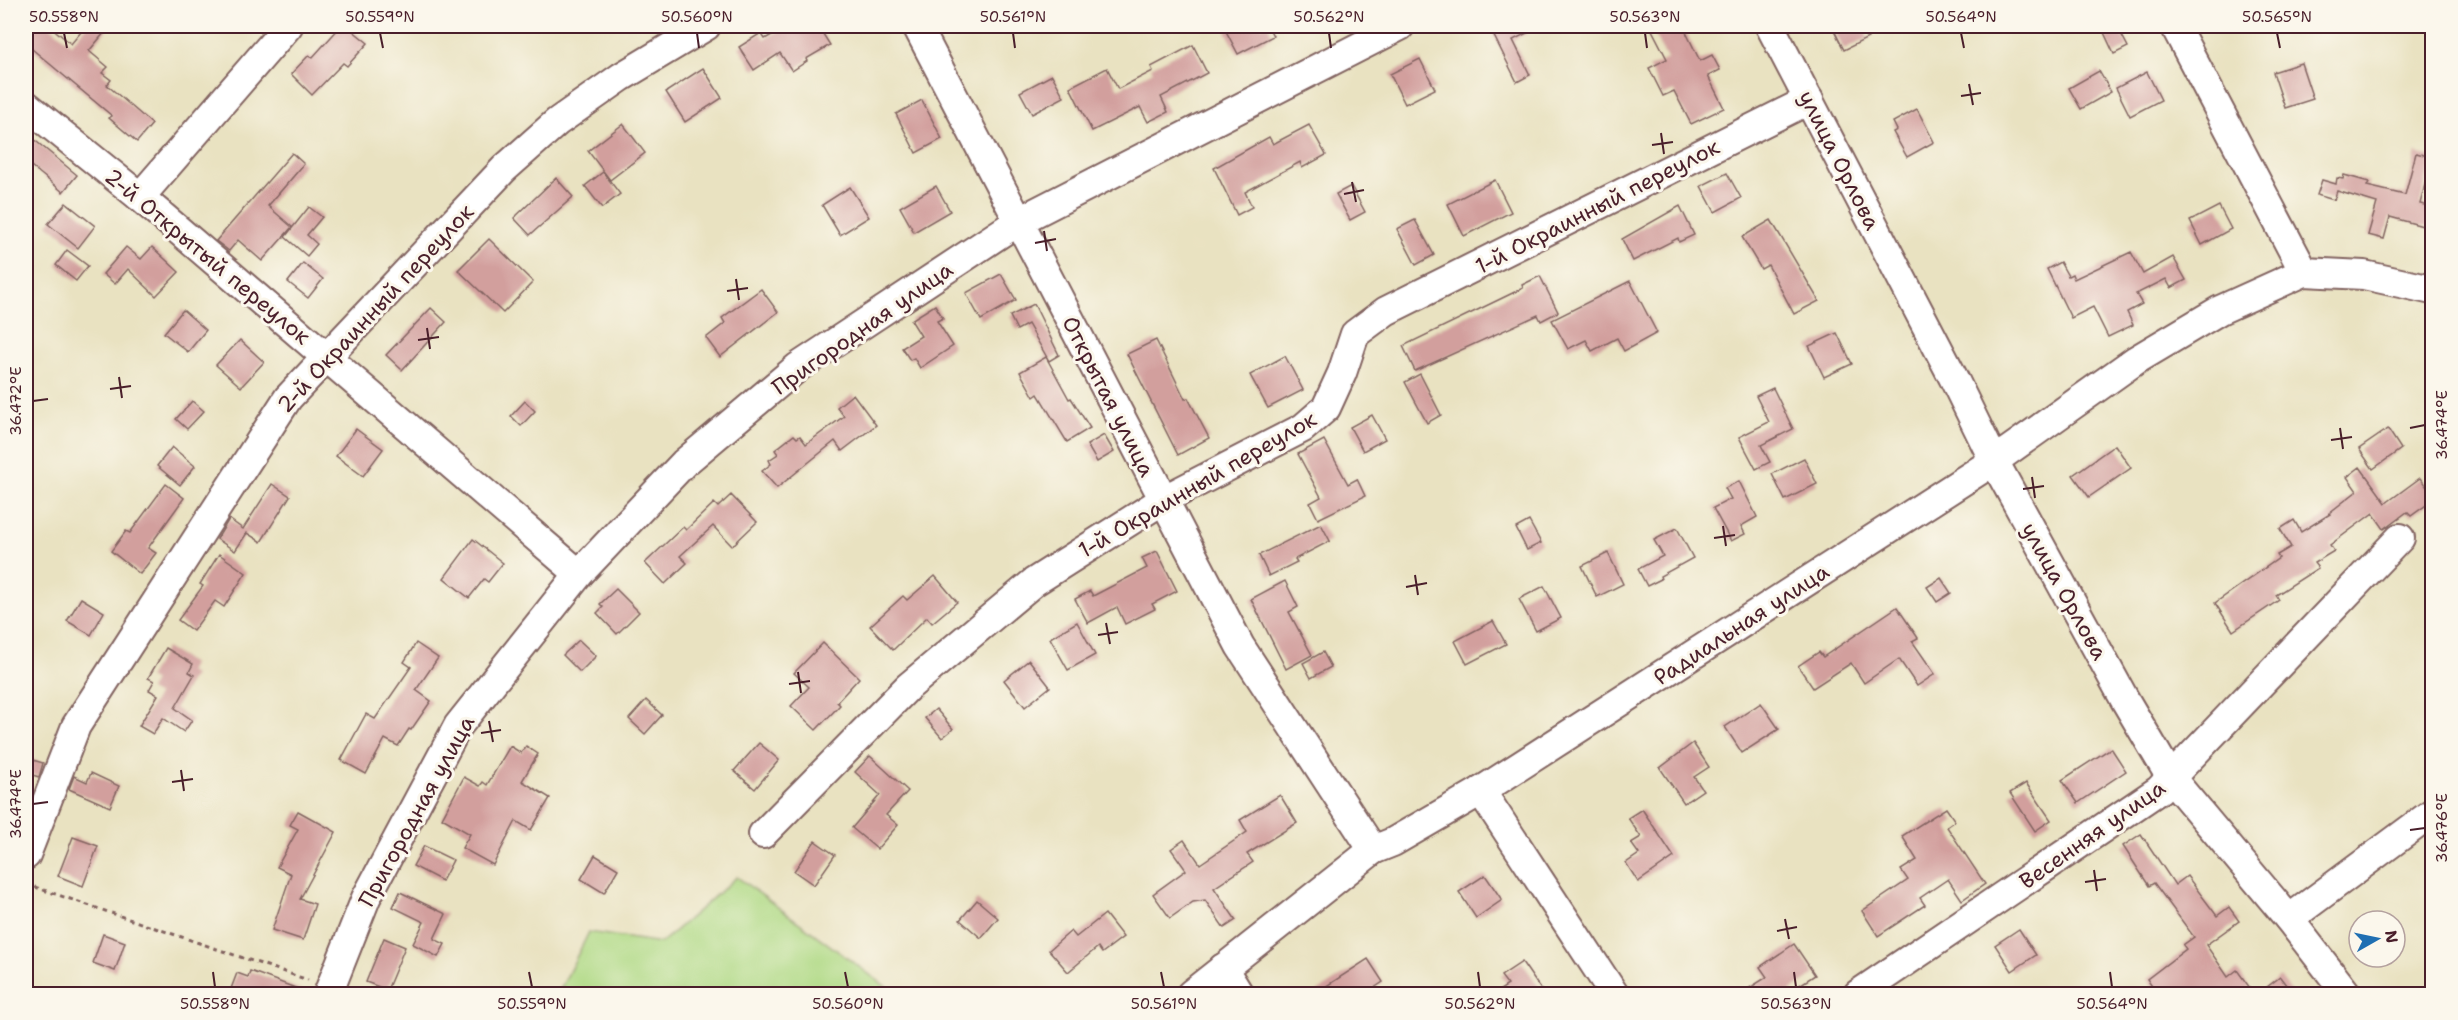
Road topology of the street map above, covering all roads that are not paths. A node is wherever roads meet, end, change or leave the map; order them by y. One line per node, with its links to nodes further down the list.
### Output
1 (288, 26): 9 (street)
2 (706, 26): 13 (street, 2-й Окраинный переулок)
3 (917, 26): 10 (street, Открытая улица)
4 (1400, 26): 10 (street, Пригородная улица)
5 (1770, 26): 7 (street, улица Орлова)
6 (2175, 26): 11 (street)
7 (1809, 100): 14 (street, улица Орлова); 15 (street, 1-й Окраинный переулок)
8 (26, 105): 9 (street, 2-й Открытый переулок)
9 (140, 198): 13 (street, 2-й Открытый переулок)
10 (1019, 221): 15 (street, Открытая улица); 17 (street, Пригородная улица)
11 (2304, 272): 12 (street); 14 (street, Радиальная улица)
12 (2433, 290)
13 (327, 357): 17 (street, 2-й Открытый переулок); 23 (street, 2-й Окраинный переулок)
14 (1994, 461): 18 (street, улица Орлова); 19 (street, Радиальная улица)
15 (1162, 500): 21 (street, 1-й Окраинный переулок); 22 (street, Открытая улица)
16 (2400, 538): 18 (street, Весенняя улица)
17 (579, 574): 26 (street, Пригородная улица)
18 (2172, 778): 24 (street, улица Орлова); 30 (street, Весенняя улица)
19 (1481, 790): 22 (street, Радиальная улица); 29 (street)
20 (2433, 813): 24 (street)
21 (763, 834)
22 (1373, 850): 25 (street, Радиальная улица)
23 (26, 855)
24 (2289, 919): 31 (street, улица Орлова)
25 (1223, 968): 27 (street, Радиальная улица); 28 (street)
26 (330, 991)
27 (1191, 994)
28 (1239, 994)
29 (1614, 994)
30 (1858, 994)
31 (2347, 994)

